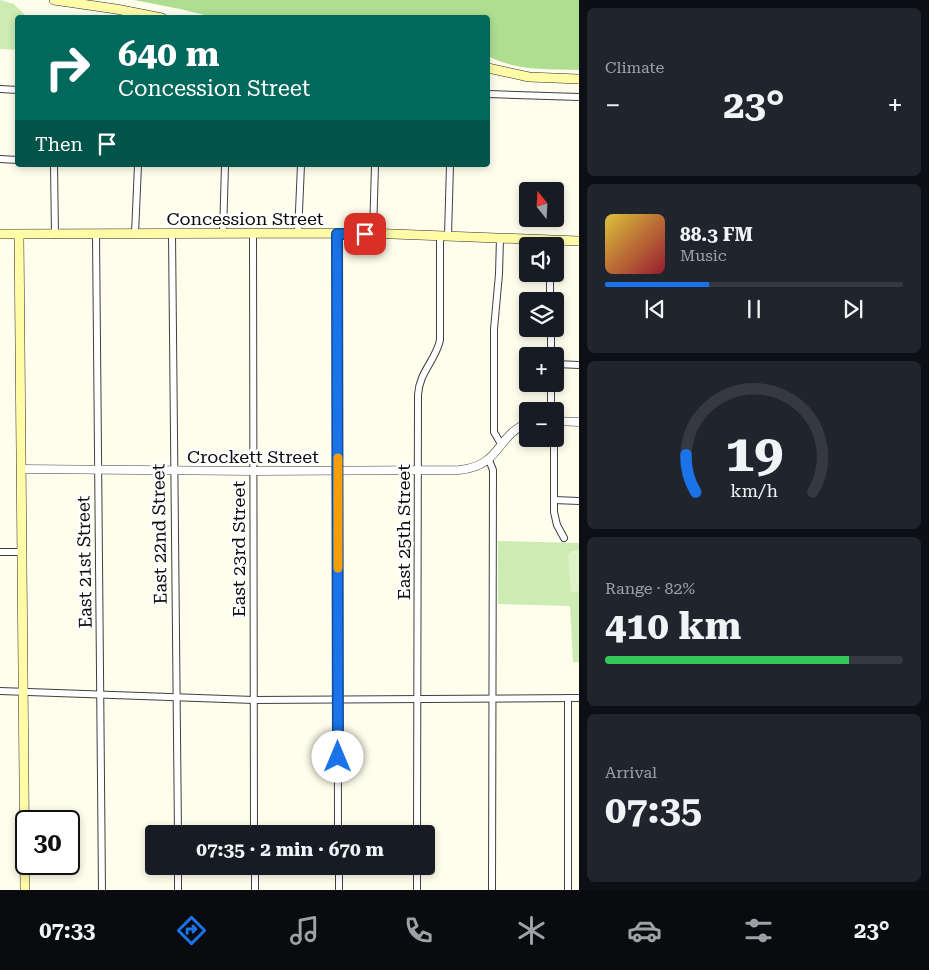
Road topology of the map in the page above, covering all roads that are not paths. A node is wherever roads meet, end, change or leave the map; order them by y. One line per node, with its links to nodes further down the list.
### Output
1 (54, 0): 2 (main road)
2 (147, 15)
3 (490, 68): 4 (main road)
4 (579, 79)
5 (0, 89): 6 (street)
6 (15, 90)
7 (490, 94): 8 (street)
8 (579, 97)
9 (0, 159): 10 (street)
10 (15, 160)
11 (54, 167): 19 (street)
12 (138, 167): 21 (street)
13 (225, 167): 23 (street)
14 (301, 167): 25 (street)
15 (375, 167): 27 (street)
16 (450, 167): 28 (street, East 25th Street)
17 (0, 234): 18 (main road, Concession Street)
18 (19, 234): 19 (main road, Concession Street); 41 (main road)
19 (54, 234): 20 (main road, Concession Street)
20 (96, 234): 21 (main road, Concession Street); 42 (street, East 21st Street)
21 (135, 234): 22 (main road, Concession Street)
22 (172, 234): 23 (main road, Concession Street); 44 (street, East 22nd Street)
23 (223, 234): 24 (main road, Concession Street)
24 (253, 234): 25 (main road, Concession Street); 45 (street, East 23rd Street)
25 (298, 234): 26 (main road, Concession Street)
26 (337, 234): 27 (main road, Concession Street); 46 (street)
27 (373, 234): 28 (main road, Concession Street)
28 (444, 236): 29 (main road, Concession Street); 43 (street, East 25th Street)
29 (500, 238): 30 (main road, Concession Street); 38 (street)
30 (519, 240)
31 (579, 241): 32 (main road, Concession Street)
32 (564, 242)
33 (564, 364): 34 (street)
34 (579, 365)
35 (564, 421): 36 (street)
36 (579, 422)
37 (519, 428): 38 (street)
38 (501, 444): 40 (street)
39 (554, 447): 47 (street)
40 (489, 460): 43 (street, Crockett Street); 59 (street)
41 (21, 468): 42 (street, Crockett Street); 51 (main road)
42 (98, 469): 44 (street, Crockett Street); 54 (street, East 21st Street)
43 (418, 470): 46 (street, Crockett Street); 58 (street, East 25th Street)
44 (173, 471): 45 (street, Crockett Street); 55 (street, East 22nd Street)
45 (253, 471): 46 (street, Crockett Street); 60 (street, East 23rd Street)
46 (338, 471): 61 (street)
47 (554, 500): 48 (street); 49 (street)
48 (579, 501)
49 (564, 538)
50 (0, 552): 51 (street)
51 (21, 552): 53 (main road)
52 (0, 691): 53 (street)
53 (23, 692): 54 (street); 70 (main road)
54 (100, 694): 55 (street); 71 (street, East 21st Street)
55 (176, 696): 60 (street); 62 (street, East 22nd Street)
56 (568, 698): 57 (street); 59 (street); 77 (street)
57 (579, 698)
58 (417, 699): 59 (street); 61 (street); 65 (street, East 25th Street)
59 (493, 699): 76 (street)
60 (254, 700): 61 (street); 63 (street, East 23rd Street)
61 (338, 700): 64 (street)
62 (178, 825)
63 (254, 825)
64 (338, 825)
65 (417, 825)
66 (178, 875): 72 (street)
67 (255, 875): 73 (street)
68 (338, 875): 74 (street)
69 (417, 875): 75 (street)
70 (24, 890)
71 (102, 890)
72 (178, 890)
73 (255, 890)
74 (339, 890)
75 (417, 890)
76 (492, 890)
77 (568, 890)

